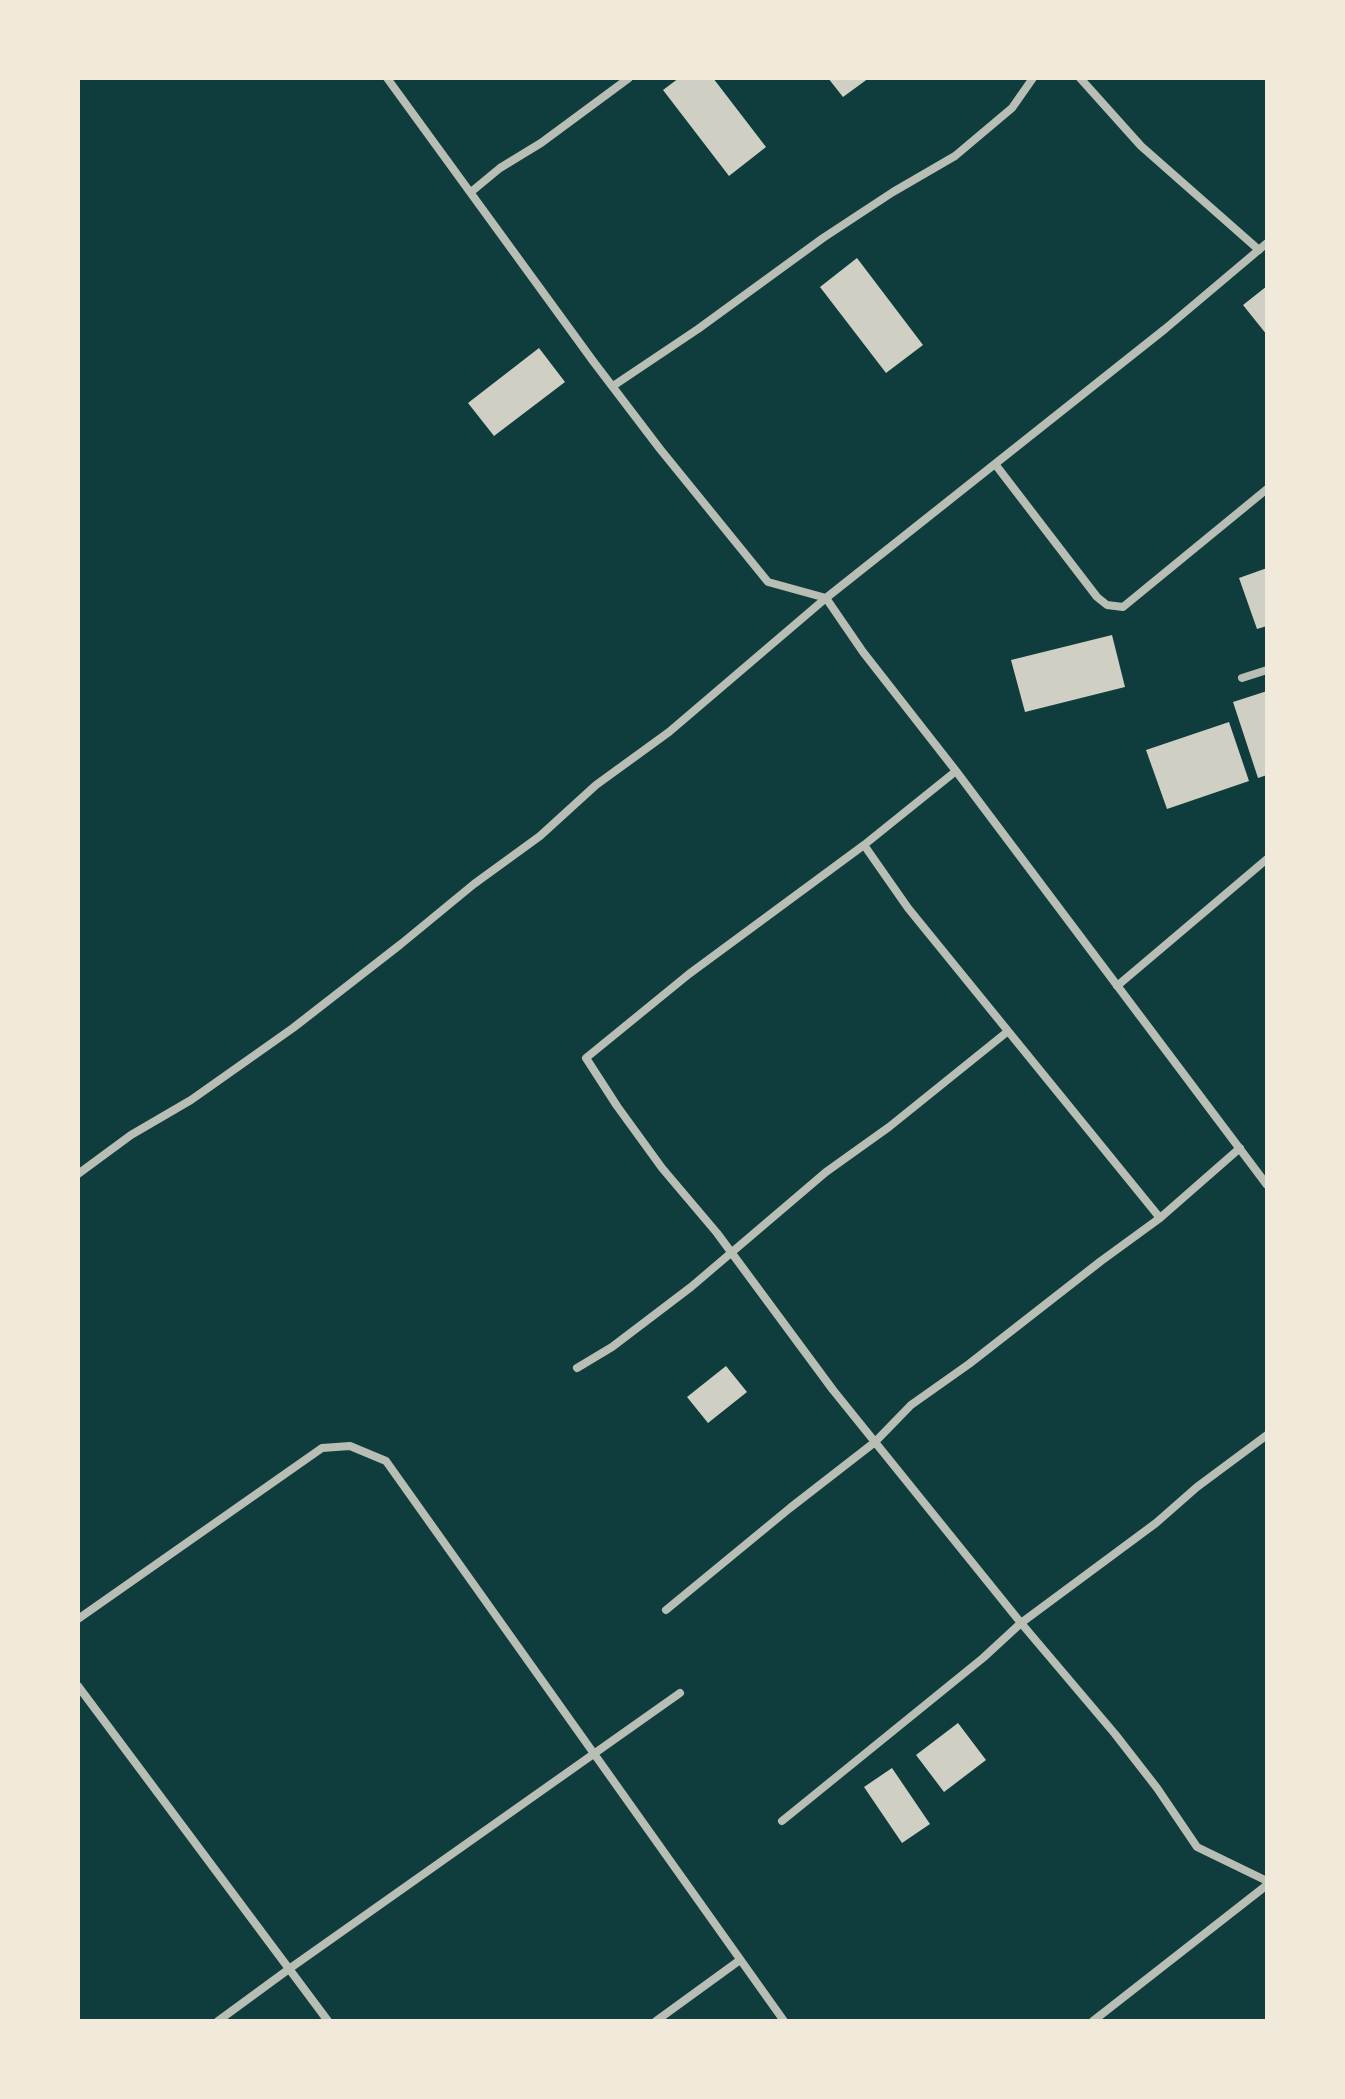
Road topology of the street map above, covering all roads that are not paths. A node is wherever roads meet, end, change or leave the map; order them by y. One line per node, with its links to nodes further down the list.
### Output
1 (387, 78): 5 (street)
2 (629, 78): 5 (street)
3 (1033, 78): 8 (street)
4 (1080, 78): 7 (street)
5 (471, 192): 8 (street)
6 (1267, 243): 7 (street)
7 (1259, 250): 9 (street)
8 (613, 386): 11 (street)
9 (995, 464): 10 (street); 11 (street)
10 (1267, 489)
11 (826, 598): 14 (street); 20 (street)
12 (1267, 670): 13 (street)
13 (1242, 678)
14 (956, 771): 15 (street); 17 (street)
15 (864, 845): 18 (street); 23 (street)
16 (1267, 859): 17 (street)
17 (1117, 986): 19 (street)
18 (1007, 1032): 22 (street); 23 (street)
19 (1240, 1148): 21 (street); 22 (street)
20 (78, 1174)
21 (1267, 1185)
22 (1160, 1218): 26 (street)
23 (731, 1252): 24 (street); 26 (street)
24 (577, 1368)
25 (1267, 1435): 29 (street)
26 (875, 1442): 27 (street); 29 (street)
27 (666, 1610)
28 (78, 1619): 32 (street)
29 (1021, 1623): 33 (street); 34 (street)
30 (78, 1686): 36 (street)
31 (680, 1693): 32 (street)
32 (594, 1754): 35 (street); 36 (street)
33 (782, 1821)
34 (1267, 1883): 41 (street)
35 (740, 1960): 39 (street); 40 (street)
36 (289, 1969): 37 (street); 38 (street)
37 (218, 2021)
38 (328, 2021)
39 (656, 2021)
40 (784, 2021)
41 (1093, 2021)

